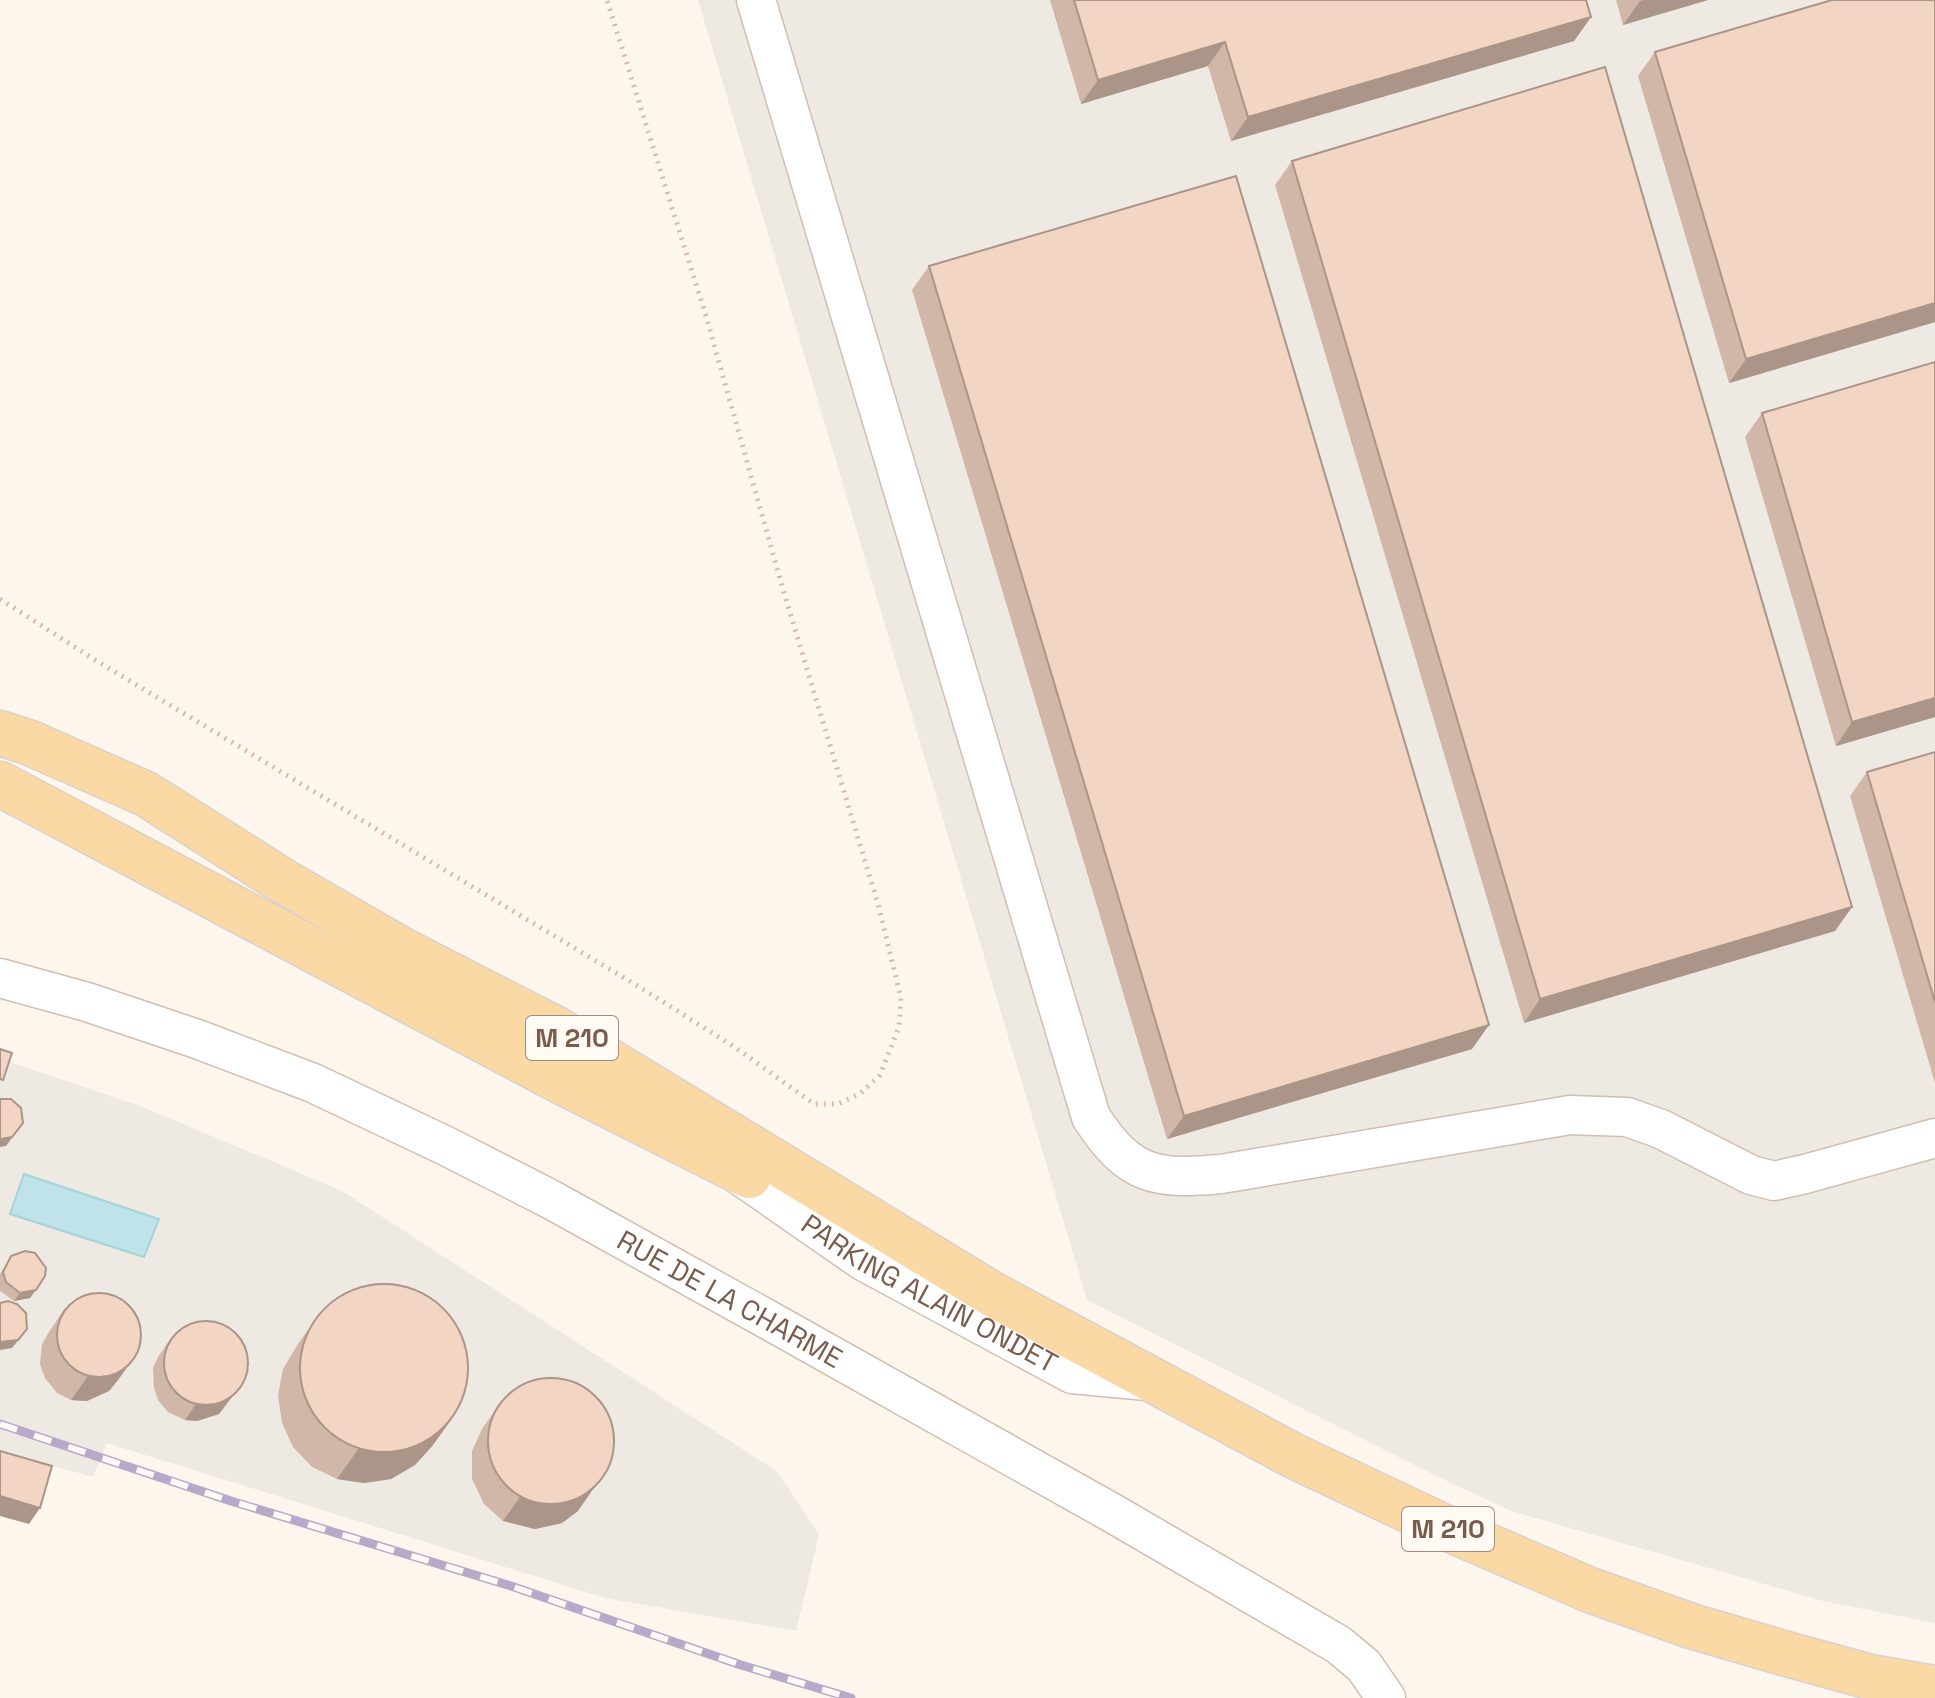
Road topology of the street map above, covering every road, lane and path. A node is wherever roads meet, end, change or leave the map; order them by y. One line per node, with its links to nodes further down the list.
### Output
1 (607, 0): 3 (path)
2 (756, 0): 7 (street)
3 (0, 599)
4 (0, 733): 9 (main road, M 210)
5 (0, 784): 8 (main road, M 210)
6 (9, 978): 12 (street, RUE DE LA CHARME)
7 (1935, 1138)
8 (725, 1165): 9 (main road, M 210); 10 (street, PARKING ALAIN ONDET)
9 (992, 1294): 10 (main road, M 210)
10 (1151, 1381): 11 (main road, M 210)
11 (1935, 1688)
12 (1386, 1698)

